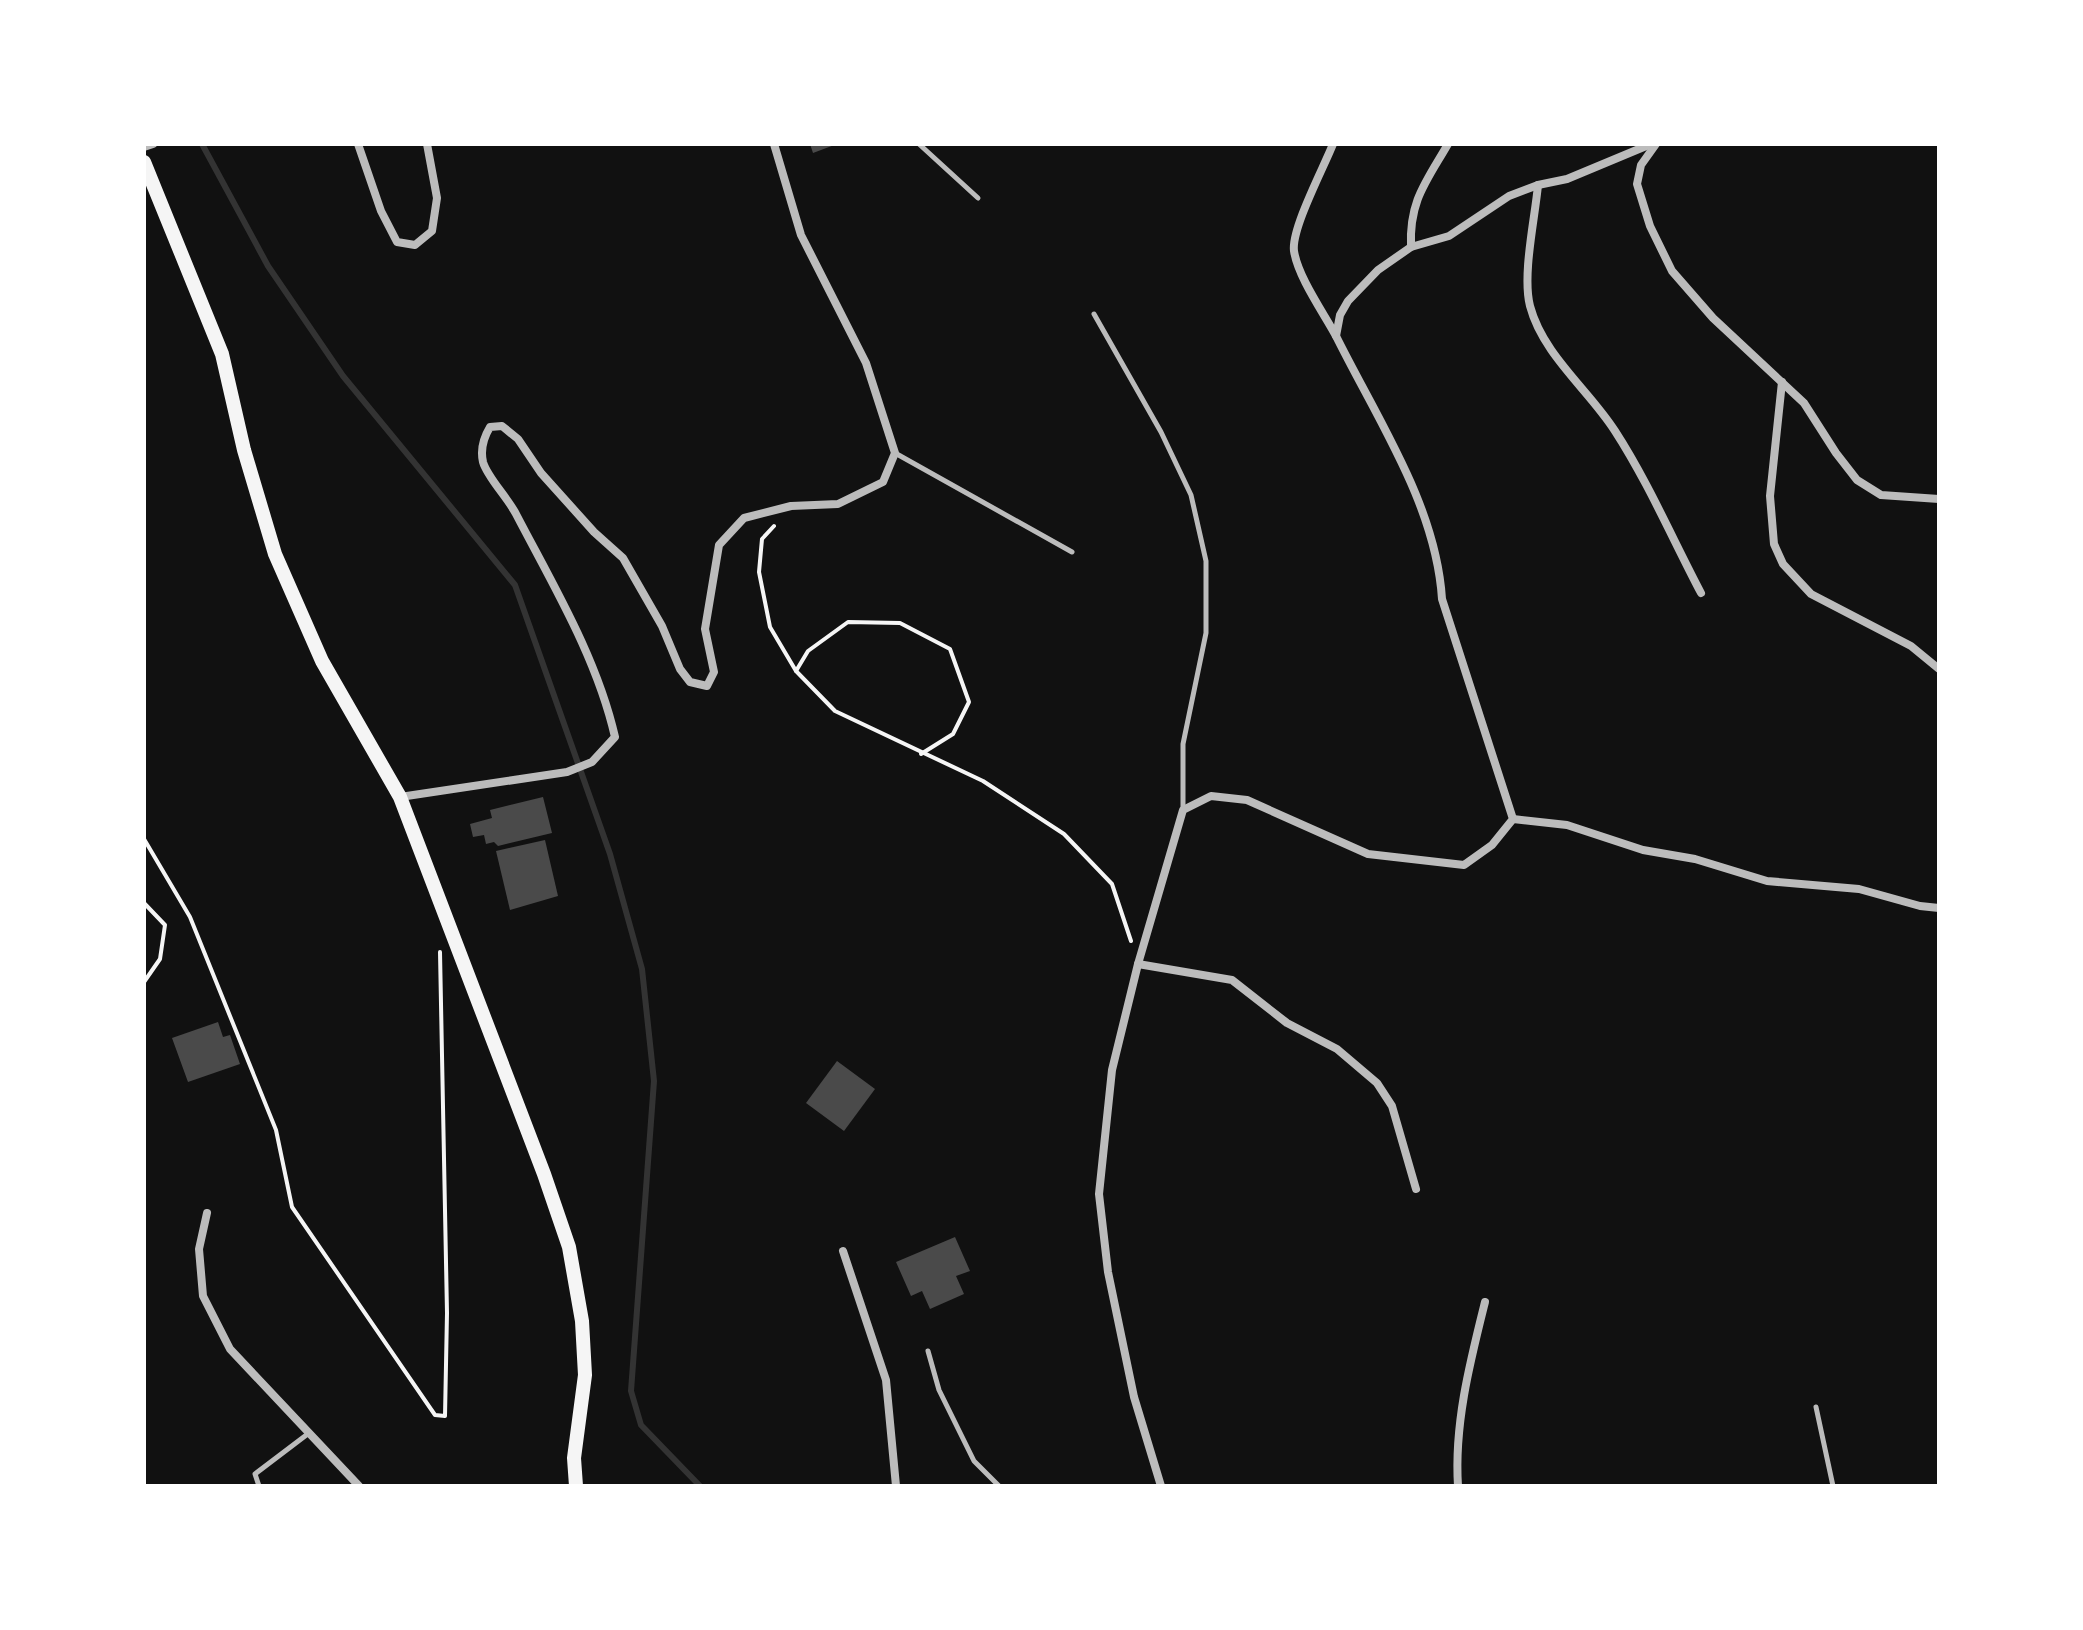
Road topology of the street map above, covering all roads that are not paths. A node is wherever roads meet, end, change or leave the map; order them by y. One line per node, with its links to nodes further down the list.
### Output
1 (153, 144): 9 (street)
2 (358, 144): 3 (street)
3 (427, 144)
4 (774, 144): 17 (street)
5 (919, 144): 12 (lane)
6 (1333, 144): 15 (street)
7 (1448, 144): 13 (street)
8 (1653, 144): 11 (street); 16 (street)
9 (144, 147)
10 (144, 162): 22 (main road)
11 (1538, 185): 13 (street); 20 (street)
12 (978, 198)
13 (1411, 247): 15 (street)
14 (1094, 314): 23 (lane)
15 (1336, 336): 24 (street)
16 (1782, 382): 18 (street); 21 (street)
17 (895, 453): 19 (lane); 22 (street)
18 (1939, 499)
19 (1072, 552)
20 (1701, 593)
21 (1939, 669)
22 (400, 797): 36 (main road)
23 (1183, 810): 24 (street); 26 (street)
24 (1513, 819): 25 (street)
25 (1939, 908)
26 (1138, 964): 27 (street); 39 (street)
27 (1416, 1189)
28 (207, 1213): 33 (street)
29 (843, 1251): 37 (street)
30 (1485, 1302): 40 (street)
31 (928, 1351): 38 (lane)
32 (1816, 1407): 41 (lane)
33 (309, 1433): 34 (lane); 35 (street)
34 (259, 1486)
35 (359, 1486)
36 (576, 1486)
37 (896, 1486)
38 (999, 1486)
39 (1161, 1486)
40 (1458, 1486)
41 (1833, 1486)

